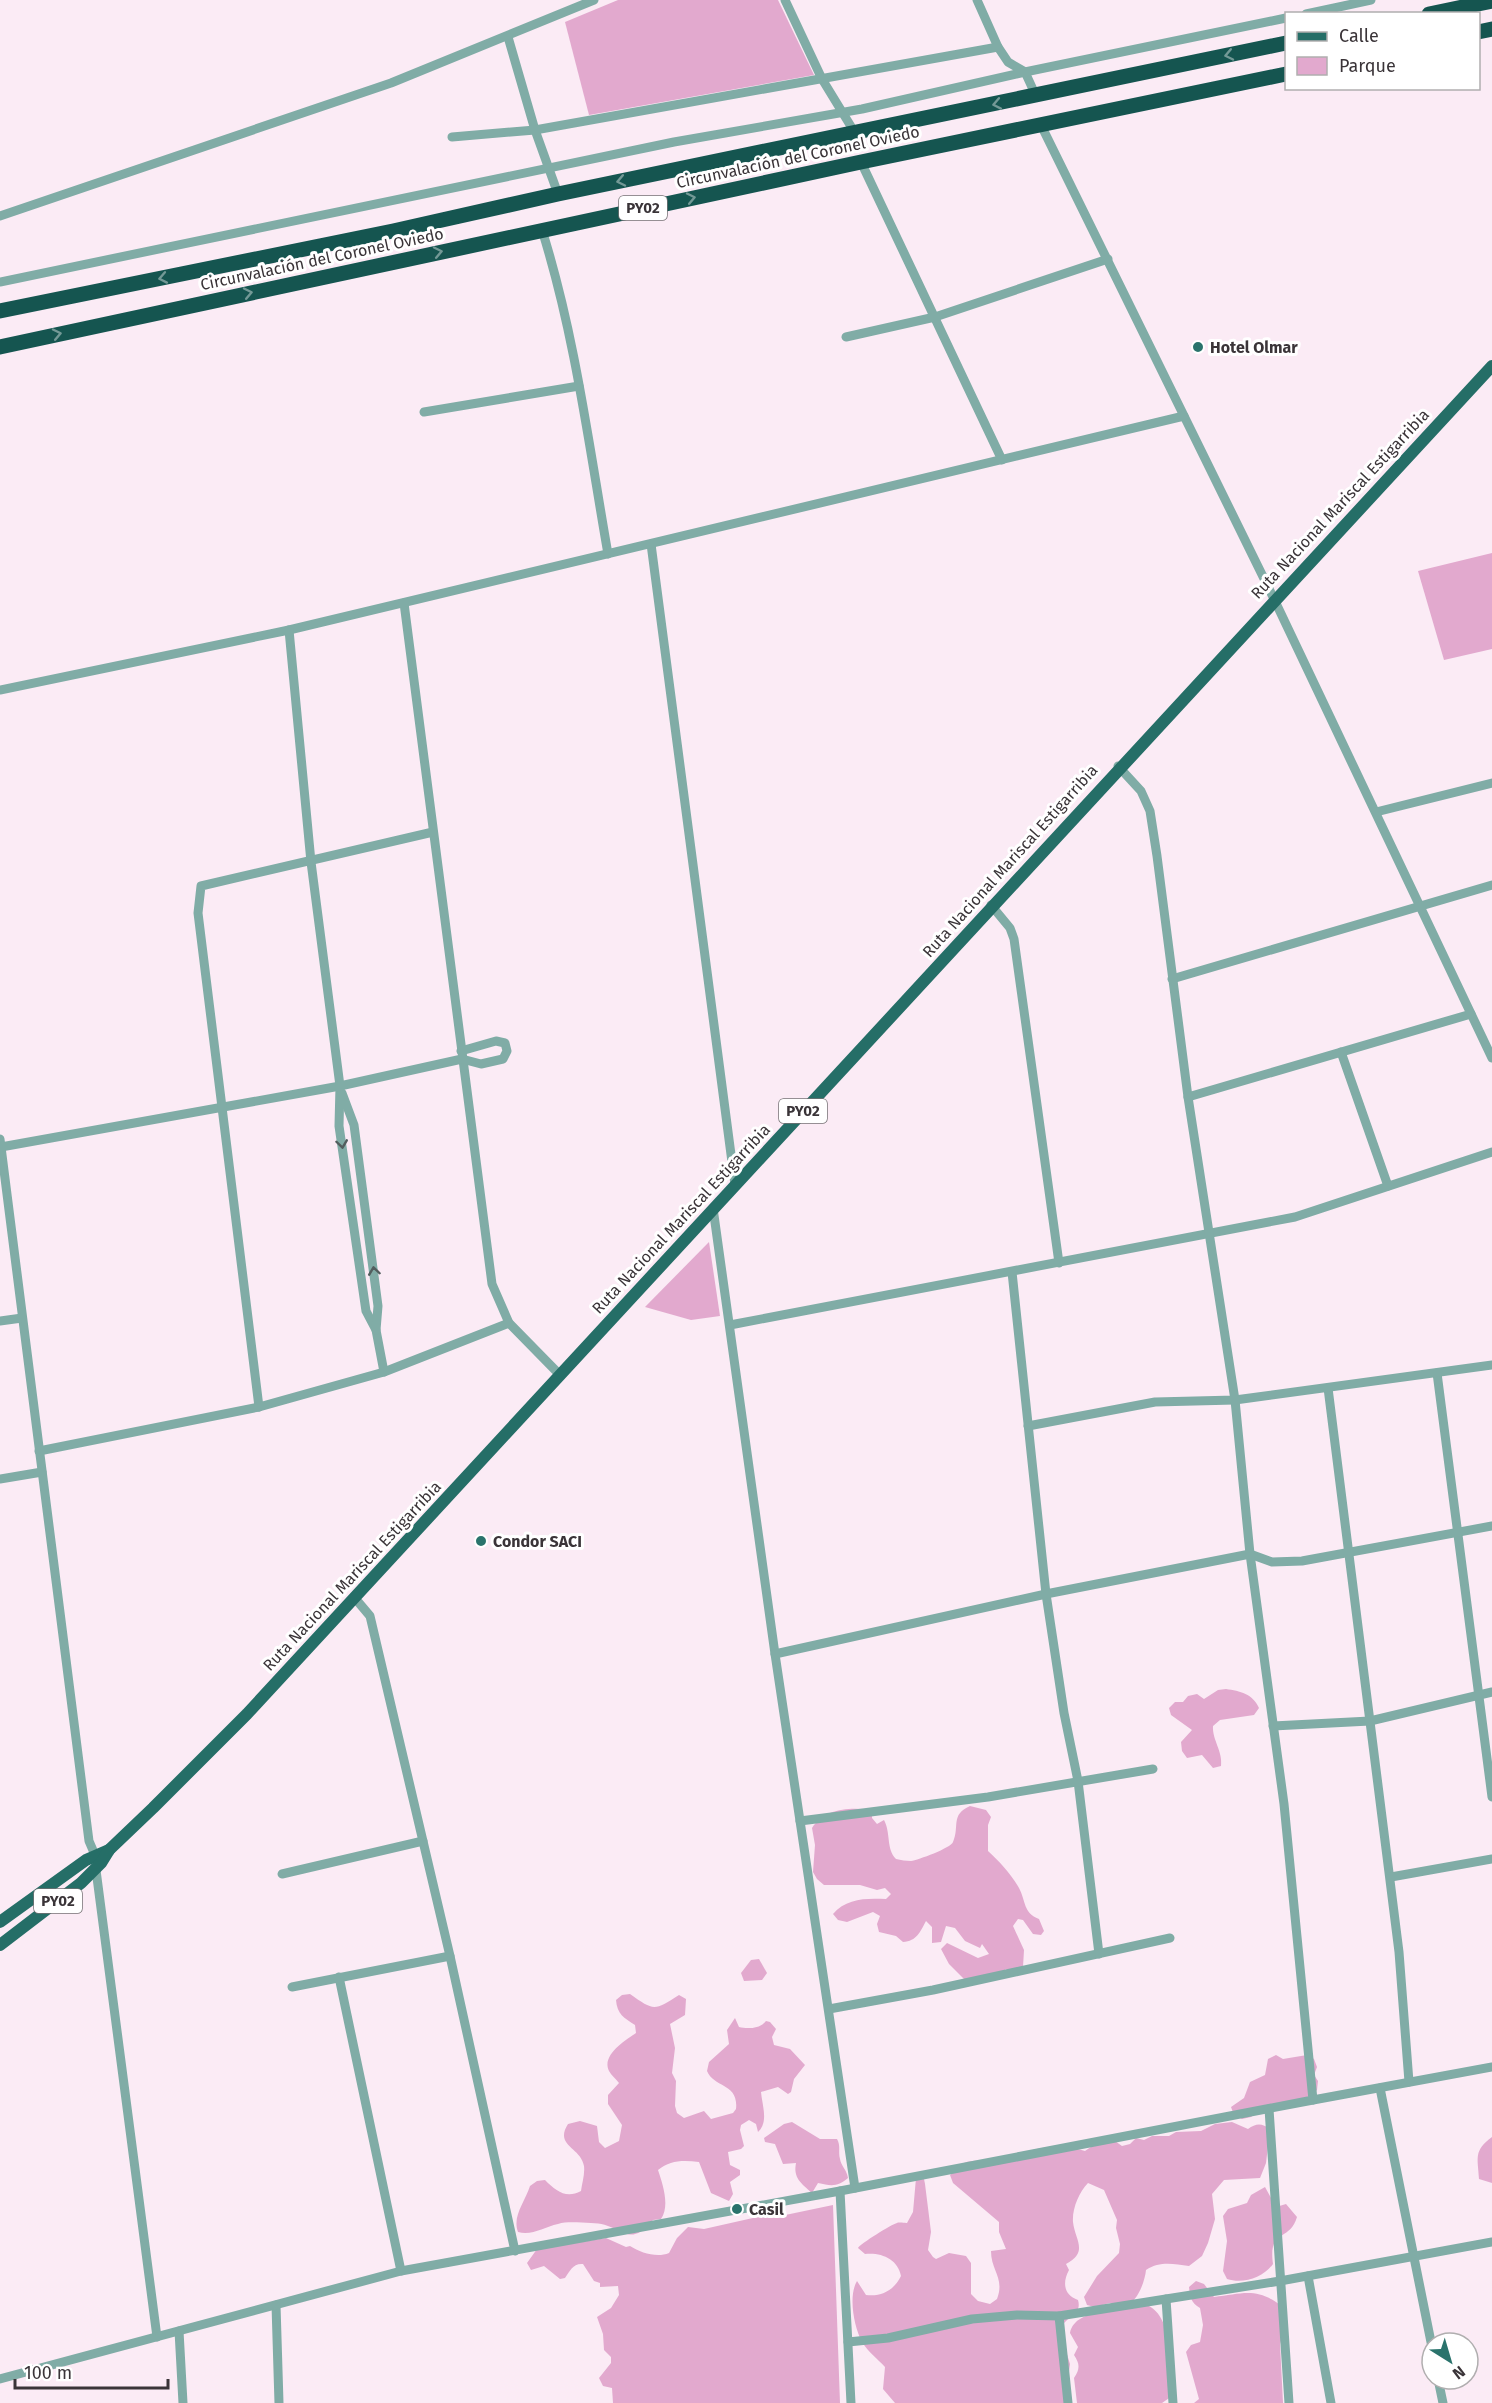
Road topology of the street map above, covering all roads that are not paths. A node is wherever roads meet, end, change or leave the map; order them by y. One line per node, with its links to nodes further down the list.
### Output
1 (594, 0): 9 (street)
2 (785, 0): 14 (street)
3 (977, 0): 11 (street)
4 (1371, 0): 6 (street)
5 (1492, 1): 7 (highway)
6 (1315, 12)
7 (1439, 12)
8 (1285, 18): 12 (street)
9 (508, 37): 18 (street); 24 (street)
10 (1285, 43): 15 (highway, Circunvalación del Coronel Oviedo / PY02, one-way to 15)
11 (998, 46): 12 (street); 14 (street)
12 (1025, 72): 15 (street); 16 (street)
13 (1285, 74): 17 (highway, Circunvalación del Coronel Oviedo / PY02)
14 (822, 79): 16 (street); 18 (street)
15 (1036, 96): 19 (highway, Circunvalación del Coronel Oviedo / PY02, one-way to 19)
16 (842, 112): 19 (street); 22 (street)
17 (1041, 125): 21 (highway, Circunvalación del Coronel Oviedo / PY02); 26 (street)
18 (535, 130): 20 (street); 22 (street)
19 (855, 133): 23 (highway, Circunvalación del Coronel Oviedo / PY02, one-way to 23)
20 (452, 137)
21 (861, 162): 25 (highway, Circunvalación del Coronel Oviedo / PY02, one-way to 21); 29 (street)
22 (549, 168): 23 (street); 27 (street)
23 (558, 194): 28 (highway, Circunvalación del Coronel Oviedo / PY02, one-way to 28)
24 (0, 216)
25 (542, 230): 31 (highway, Circunvalación del Coronel Oviedo / PY02, one-way to 25); 33 (street)
26 (1107, 259): 29 (street); 35 (street)
27 (0, 282)
28 (0, 311)
29 (935, 317): 30 (street); 36 (street)
30 (846, 337)
31 (0, 347)
32 (1492, 366): 39 (main road, Ruta Nacional Mariscal Estigarribia / PY02)
33 (579, 386): 34 (street); 38 (street)
34 (424, 412)
35 (1184, 416): 36 (street); 39 (street)
36 (1002, 460): 37 (street)
37 (651, 544): 38 (street); 62 (street)
38 (608, 554): 40 (street)
39 (1274, 599): 43 (main road, Ruta Nacional Mariscal Estigarribia / PY02); 45 (street)
40 (404, 603): 41 (street); 46 (street)
41 (290, 630): 42 (street); 47 (street)
42 (0, 690)
43 (1118, 766): 49 (main road, Ruta Nacional Mariscal Estigarribia / PY02); 51 (street)
44 (1492, 783): 45 (street)
45 (1376, 812): 50 (street)
46 (433, 832): 47 (street); 54 (street)
47 (311, 862): 56 (street); 58 (street)
48 (1492, 885): 50 (street)
49 (991, 905): 62 (main road, Ruta Nacional Mariscal Estigarribia / PY02); 66 (street)
50 (1420, 905): 51 (street); 52 (street)
51 (1172, 979): 57 (street)
52 (1471, 1014): 53 (street); 55 (street)
53 (1341, 1052): 57 (street); 63 (street)
54 (462, 1055): 56 (street); 70 (street)
55 (1492, 1058)
56 (340, 1086): 58 (street); 72 (street, one-way to 56); 72 (street, one-way to 72)
57 (1188, 1097): 65 (street)
58 (222, 1106): 59 (street); 79 (street)
59 (1, 1143): 61 (street)
60 (1492, 1152): 63 (street)
61 (2, 1169): 68 (street)
62 (735, 1185): 64 (main road, Ruta Nacional Mariscal Estigarribia / PY02)
63 (1388, 1186): 65 (street)
64 (713, 1208): 71 (street); 76 (main road, Ruta Nacional Mariscal Estigarribia / PY02)
65 (1209, 1235): 66 (street); 78 (street)
66 (1059, 1263): 67 (street)
67 (1012, 1272): 71 (street); 80 (street)
68 (22, 1318): 69 (street); 81 (street)
69 (0, 1321)
70 (509, 1323): 74 (street); 76 (street)
71 (730, 1324): 90 (street)
72 (376, 1330): 74 (street)
73 (1492, 1365): 75 (street)
74 (384, 1372): 79 (street)
75 (1437, 1373): 77 (street); 85 (street)
76 (560, 1375): 89 (main road, Ruta Nacional Mariscal Estigarribia / PY02)
77 (1328, 1388): 78 (street); 86 (street)
78 (1234, 1400): 80 (street); 87 (street)
79 (258, 1407): 81 (street)
80 (1028, 1426): 88 (street)
81 (39, 1451): 82 (street)
82 (42, 1472): 83 (street); 101 (street)
83 (0, 1479)
84 (1492, 1526): 85 (street)
85 (1457, 1532): 86 (street); 92 (street)
86 (1349, 1552): 87 (street); 93 (street)
87 (1250, 1554): 88 (street); 94 (street)
88 (1046, 1594): 90 (street); 96 (street)
89 (354, 1597): 99 (street); 100 (main road, Ruta Nacional Mariscal Estigarribia / PY02)
90 (775, 1654): 98 (street)
91 (1492, 1692): 92 (street)
92 (1478, 1695): 93 (street); 97 (street)
93 (1370, 1720): 94 (street); 105 (street)
94 (1273, 1726): 117 (street)
95 (1154, 1769): 96 (street)
96 (1078, 1781): 98 (street); 109 (street)
97 (1492, 1797)
98 (800, 1821): 113 (street)
99 (423, 1841): 104 (street); 110 (street)
100 (109, 1850): 101 (main road, Ruta Nacional Mariscal Estigarribia / PY02); 103 (main road, Ruta Nacional Mariscal Estigarribia / PY02)
101 (95, 1855): 106 (main road, Ruta Nacional Mariscal Estigarribia / PY02)
102 (1492, 1859): 105 (street)
103 (96, 1870): 108 (main road, Ruta Nacional Mariscal Estigarribia / PY02); 132 (street)
104 (282, 1874)
105 (1391, 1877): 115 (street)
106 (0, 1922)
107 (1170, 1938): 109 (street)
108 (0, 1945)
109 (1099, 1954): 113 (street)
110 (450, 1956): 111 (street); 122 (street)
111 (339, 1977): 112 (street); 124 (street)
112 (292, 1987)
113 (829, 2009): 119 (street)
114 (1492, 2067): 115 (street)
115 (1409, 2082): 116 (street)
116 (1380, 2088): 117 (street); 123 (street)
117 (1313, 2100): 118 (street)
118 (1269, 2109): 119 (street); 126 (street)
119 (855, 2188): 120 (street)
120 (840, 2191): 122 (street); 133 (street)
121 (1492, 2242): 123 (street)
122 (515, 2251): 124 (street)
123 (1414, 2256): 125 (street); 131 (street)
124 (401, 2271): 128 (street)
125 (1308, 2276): 126 (street); 141 (street)
126 (1280, 2281): 127 (street); 140 (street)
127 (1166, 2299): 129 (street); 139 (street)
128 (276, 2305): 130 (street); 136 (street)
129 (1059, 2316): 133 (street); 138 (street)
130 (179, 2331): 132 (street); 135 (street)
131 (1429, 2331)
132 (157, 2337): 134 (street)
133 (848, 2342): 137 (street)
134 (0, 2379)
135 (183, 2403)
136 (279, 2403)
137 (851, 2403)
138 (1068, 2403)
139 (1173, 2403)
140 (1288, 2403)
141 (1331, 2403)

